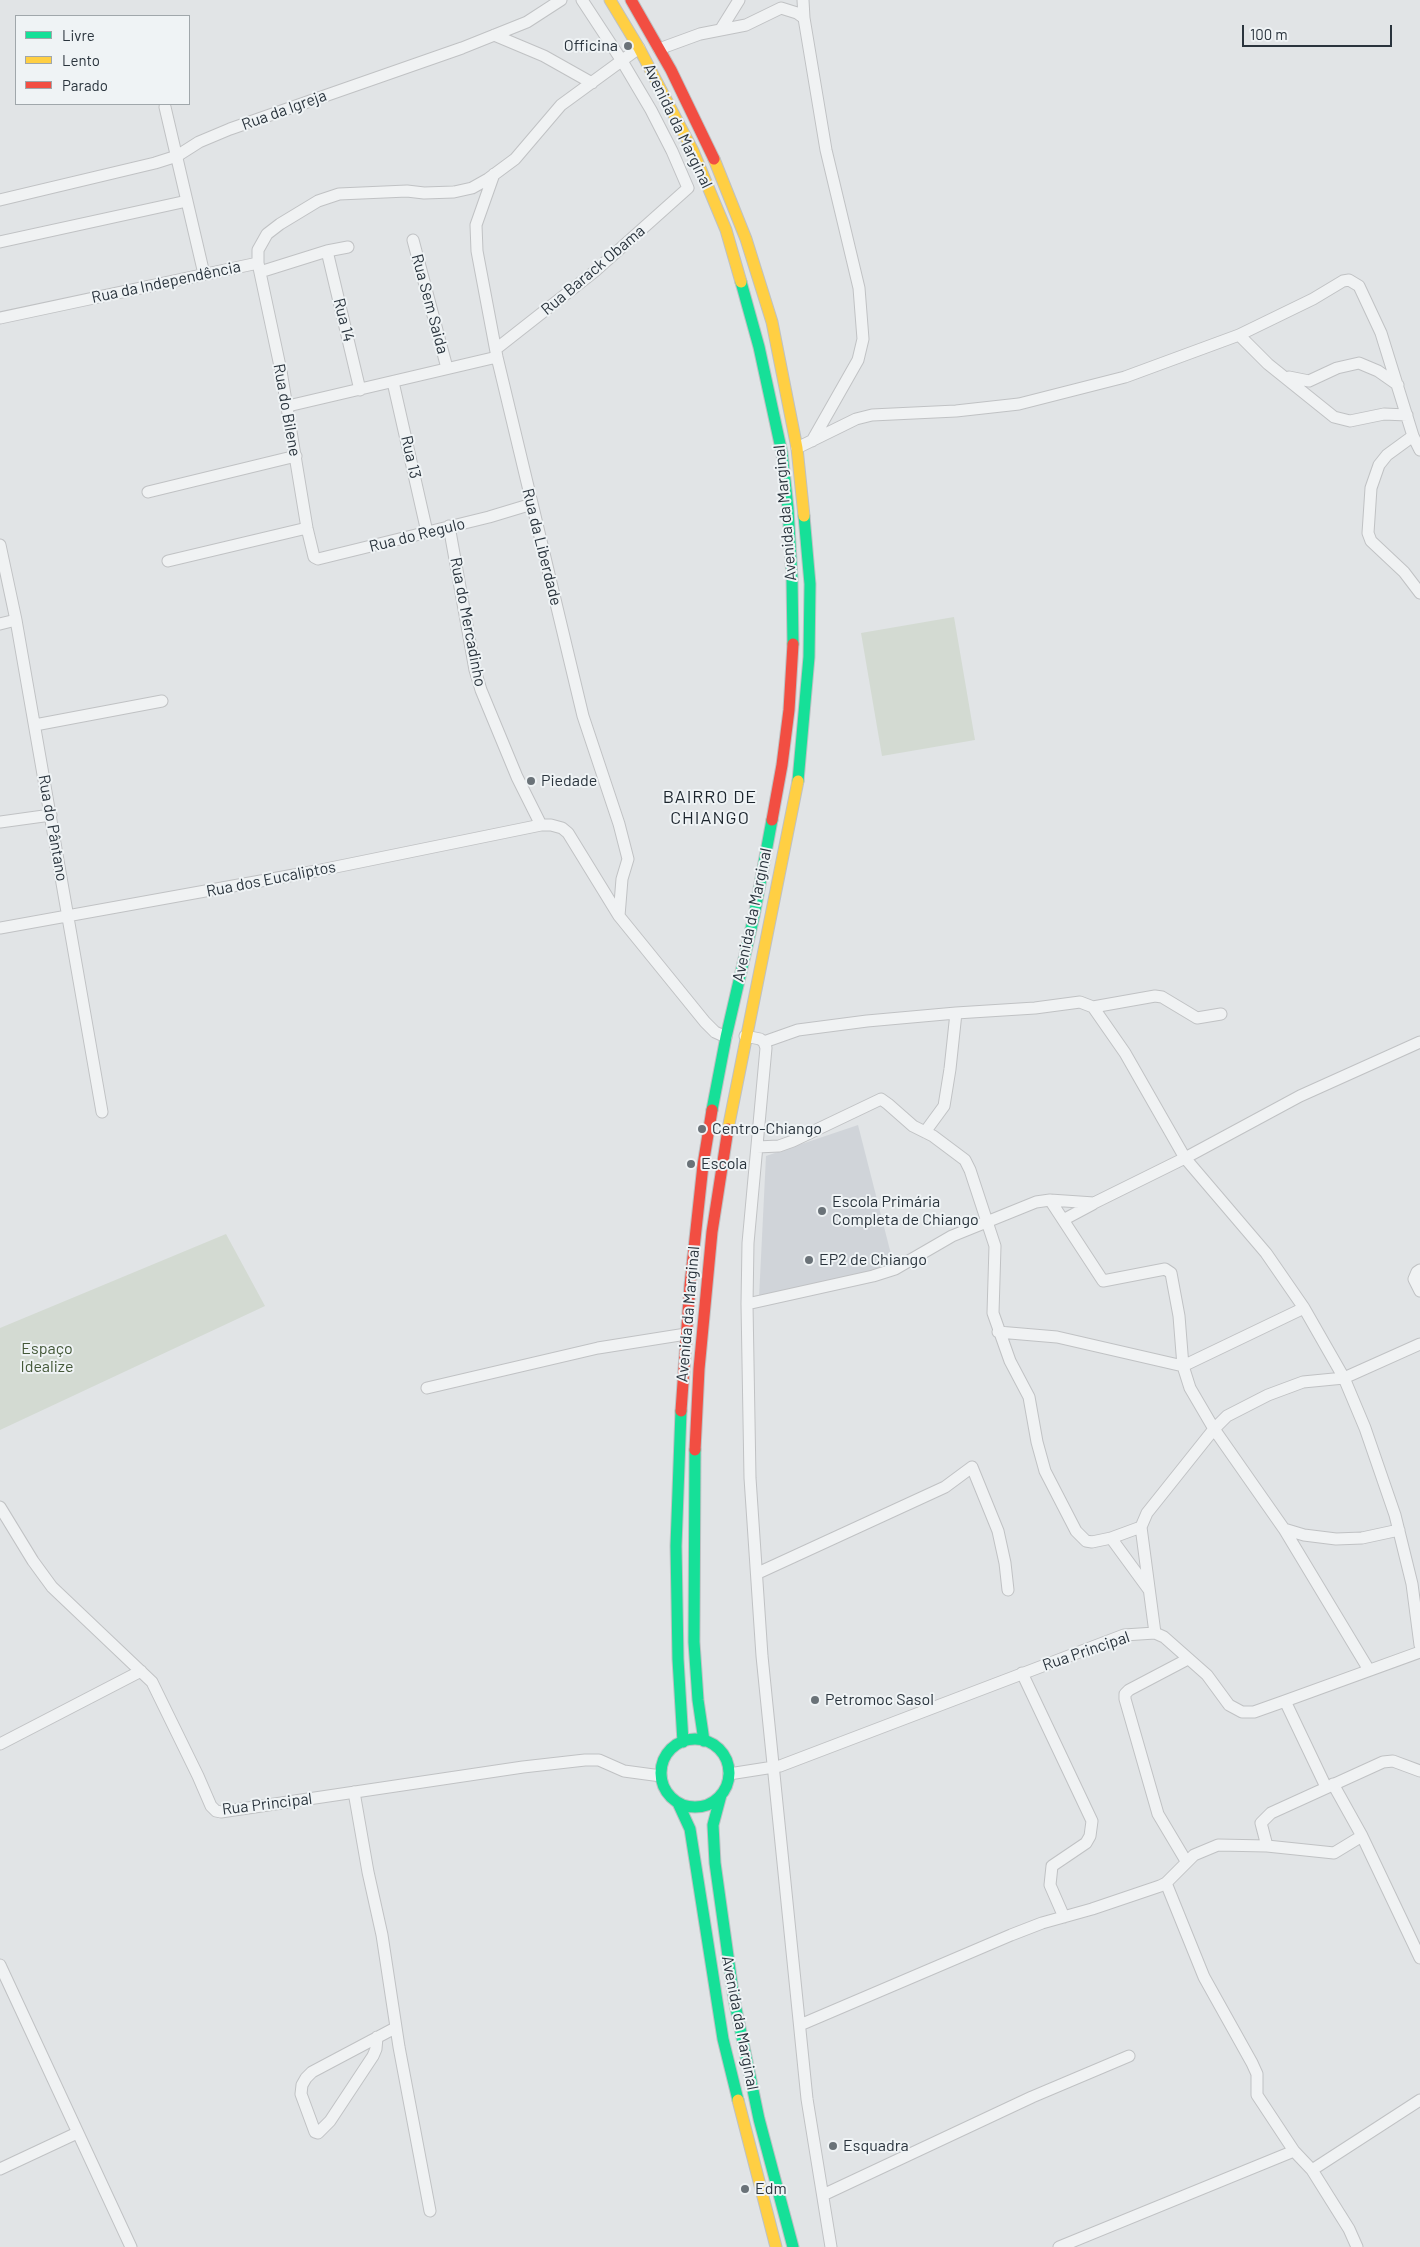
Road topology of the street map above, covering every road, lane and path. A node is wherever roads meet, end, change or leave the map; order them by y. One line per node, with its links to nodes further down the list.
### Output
1 (561, 0): 9 (street, Rua da Igreja)
2 (582, 0): 12 (street)
3 (610, 0): 10 (main road, Avenida da Marginal)
4 (631, 0): 11 (main road, Avenida da Marginal)
5 (738, 0): 8 (street)
6 (803, 0): 7 (street)
7 (804, 18): 8 (street); 36 (street)
8 (721, 29): 11 (street)
9 (494, 35): 13 (street); 15 (street, Rua da Igreja)
10 (639, 48): 12 (street, Rua da Independência); 63 (main road, Avenida da Marginal)
11 (659, 50): 37 (main road, Avenida da Marginal)
12 (622, 61): 13 (street, Rua da Independência); 27 (street, Rua Barack Obama)
13 (592, 83): 16 (street, Rua da Independência)
14 (165, 107): 15 (street)
15 (177, 156): 17 (street, Rua da Igreja); 18 (street)
16 (494, 174): 23 (street, Rua da Independência); 27 (street, Rua da Liberdade)
17 (0, 200)
18 (187, 200): 20 (street); 24 (street)
19 (413, 240): 28 (street, Rua Sem Saida)
20 (0, 242)
21 (348, 247): 22 (street)
22 (327, 251): 23 (street); 32 (street, Rua 14)
23 (259, 267): 24 (street, Rua da Independência); 33 (street, Rua do Bilene)
24 (204, 274): 25 (street, Rua da Independência)
25 (0, 318)
26 (1239, 335): 29 (street); 31 (street); 36 (street)
27 (497, 353): 28 (street, Rua Barack Obama); 41 (street, Rua da Liberdade)
28 (447, 368): 30 (street, Rua Barack Obama)
29 (1282, 375): 31 (street); 34 (street)
30 (394, 382): 32 (street, Rua Barack Obama); 44 (street, Rua 13)
31 (1398, 385): 34 (street)
32 (360, 390): 33 (street, Rua Barack Obama)
33 (288, 406): 39 (street, Rua do Bilene)
34 (1407, 415): 35 (street)
35 (1413, 436): 38 (street); 48 (street)
36 (812, 441): 37 (street)
37 (798, 448): 62 (main road, Avenida da Marginal)
38 (1420, 450)
39 (296, 456): 40 (street); 43 (street, Rua do Bilene)
40 (148, 492)
41 (532, 504): 42 (street, Rua do Regulo); 57 (street, Rua da Liberdade)
42 (449, 526): 44 (street, Rua do Regulo); 55 (street, Rua do Mercadinho)
43 (306, 528): 46 (street, Rua do Bilene); 47 (street)
44 (427, 532): 46 (street, Rua do Regulo)
45 (0, 545): 49 (street, Rua do Pântano)
46 (314, 557)
47 (168, 561)
48 (1420, 593)
49 (16, 620): 50 (street); 52 (street, Rua do Pântano)
50 (0, 624)
51 (162, 701): 52 (street)
52 (34, 725): 53 (street, Rua do Pântano)
53 (51, 815): 54 (street); 56 (street, Rua do Pântano)
54 (0, 822)
55 (541, 825): 56 (street, Rua dos Eucaliptos); 57 (street)
56 (68, 915): 58 (street, Rua dos Eucaliptos); 66 (street, Rua do Pântano)
57 (618, 916): 63 (street)
58 (0, 928)
59 (1093, 1007): 60 (street); 61 (street); 69 (street)
60 (956, 1013): 64 (street); 67 (street)
61 (1221, 1014)
62 (745, 1036): 64 (street); 101 (main road, Avenida da Marginal)
63 (726, 1037): 79 (main road, Avenida da Marginal)
64 (764, 1042): 68 (street)
65 (1420, 1042): 69 (street)
66 (102, 1112)
67 (925, 1132): 68 (street); 73 (street)
68 (756, 1147): 76 (street)
69 (1185, 1158): 71 (street); 77 (street)
70 (1050, 1200): 71 (street); 72 (street); 73 (street)
71 (1094, 1203): 72 (street)
72 (1063, 1220): 81 (street)
73 (986, 1221): 76 (street); 78 (street)
74 (1420, 1270): 75 (street)
75 (1420, 1291)
76 (747, 1304): 90 (street)
77 (1304, 1308): 81 (street); 82 (street)
78 (998, 1332): 81 (street); 89 (street)
79 (686, 1334): 83 (street); 102 (main road, Avenida da Marginal)
80 (1420, 1344): 82 (street)
81 (1183, 1366): 84 (street)
82 (1344, 1378): 84 (street); 88 (street)
83 (427, 1388)
84 (1214, 1429): 86 (street); 87 (street)
85 (0, 1506): 98 (street, Rua Principal)
86 (1141, 1527): 89 (street); 92 (street)
87 (1284, 1529): 88 (street); 97 (street)
88 (1399, 1530): 94 (street)
89 (1110, 1538): 92 (street)
90 (758, 1573): 91 (street); 104 (street)
91 (1008, 1590)
92 (1150, 1591): 93 (street)
93 (1155, 1633): 96 (street); 99 (street, Rua Principal)
94 (1420, 1645)
95 (1420, 1652): 97 (street)
96 (1188, 1659): 100 (street); 114 (street)
97 (1369, 1670): 100 (street)
98 (141, 1671): 103 (street); 109 (street, Rua Principal)
99 (1022, 1673): 104 (street, Rua Principal); 116 (street)
100 (1285, 1701): 108 (street)
101 (704, 1741): 102 (main road); 106 (main road)
102 (683, 1742): 107 (main road)
103 (0, 1744)
104 (772, 1769): 106 (street, Rua Principal); 119 (street)
105 (1420, 1771): 108 (street)
106 (729, 1774): 110 (main road)
107 (661, 1776): 109 (street, Rua Principal); 111 (main road)
108 (1330, 1785): 112 (street); 113 (street)
109 (354, 1792): 120 (street)
110 (721, 1795): 111 (main road); 132 (main road, Avenida da Marginal)
111 (678, 1802): 131 (main road, Avenida da Marginal)
112 (1362, 1836): 113 (street); 117 (street)
113 (1267, 1846): 114 (street)
114 (1186, 1861): 115 (street)
115 (1166, 1883): 116 (street); 125 (street)
116 (1064, 1917): 119 (street)
117 (1420, 1958)
118 (0, 1965): 124 (street)
119 (800, 2025): 128 (street)
120 (396, 2028): 121 (street); 129 (street)
121 (377, 2037): 121 (street)
122 (1129, 2056): 128 (street)
123 (1420, 2100): 127 (street)
124 (76, 2133): 126 (street); 130 (street)
125 (1294, 2151): 127 (street); 134 (street)
126 (0, 2168)
127 (1312, 2170): 135 (street)
128 (823, 2195): 133 (street)
129 (430, 2211)
130 (131, 2247)
131 (776, 2247)
132 (793, 2247)
133 (831, 2247)
134 (1059, 2247)
135 (1357, 2247)

